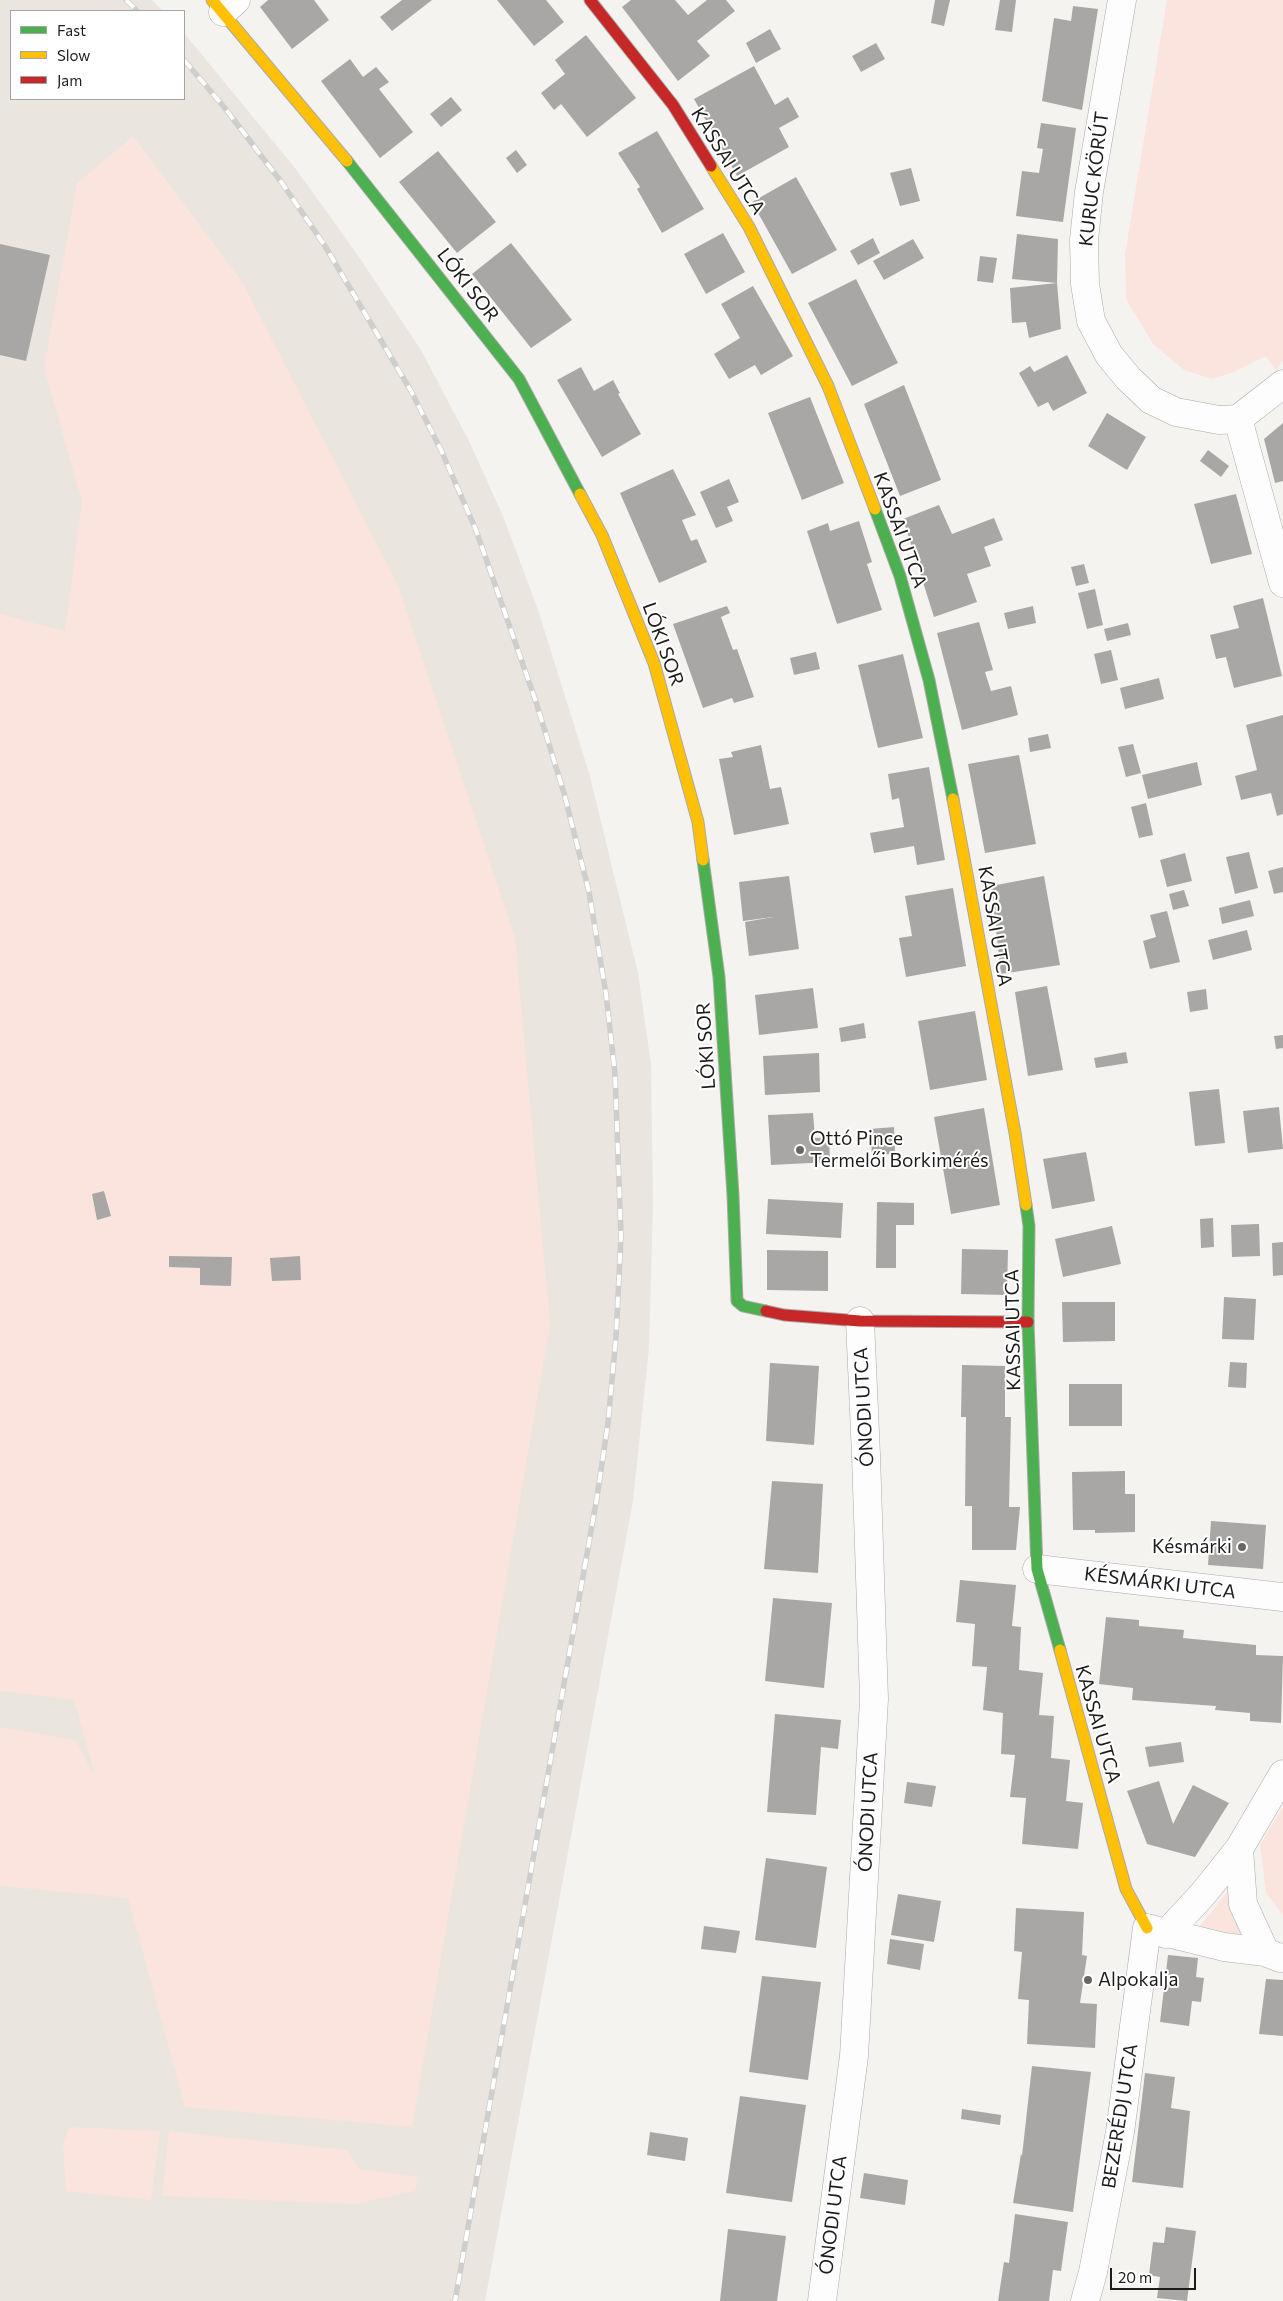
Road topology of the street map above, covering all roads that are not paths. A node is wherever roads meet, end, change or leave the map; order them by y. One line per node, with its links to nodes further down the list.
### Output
1 (590, 0): 8 (street, KASSAI UTCA)
2 (1122, 0): 5 (street, KURUC KÖRÚT)
3 (224, 4): 7 (street, LÓKI SOR)
4 (1283, 384): 5 (street)
5 (1238, 420): 6 (street)
6 (1283, 583)
7 (860, 1321): 8 (street); 15 (street, ÓNODI UTCA)
8 (1028, 1322): 9 (street, KASSAI UTCA)
9 (1037, 1569): 10 (street, KÉSMÁRKI UTCA); 13 (street, KASSAI UTCA)
10 (1283, 1597)
11 (1283, 1774): 12 (street)
12 (1239, 1849): 13 (street); 14 (street)
13 (1156, 1931): 14 (street); 16 (street, BEZERÉDJ UTCA)
14 (1274, 1956)
15 (822, 2301)
16 (1085, 2301)

